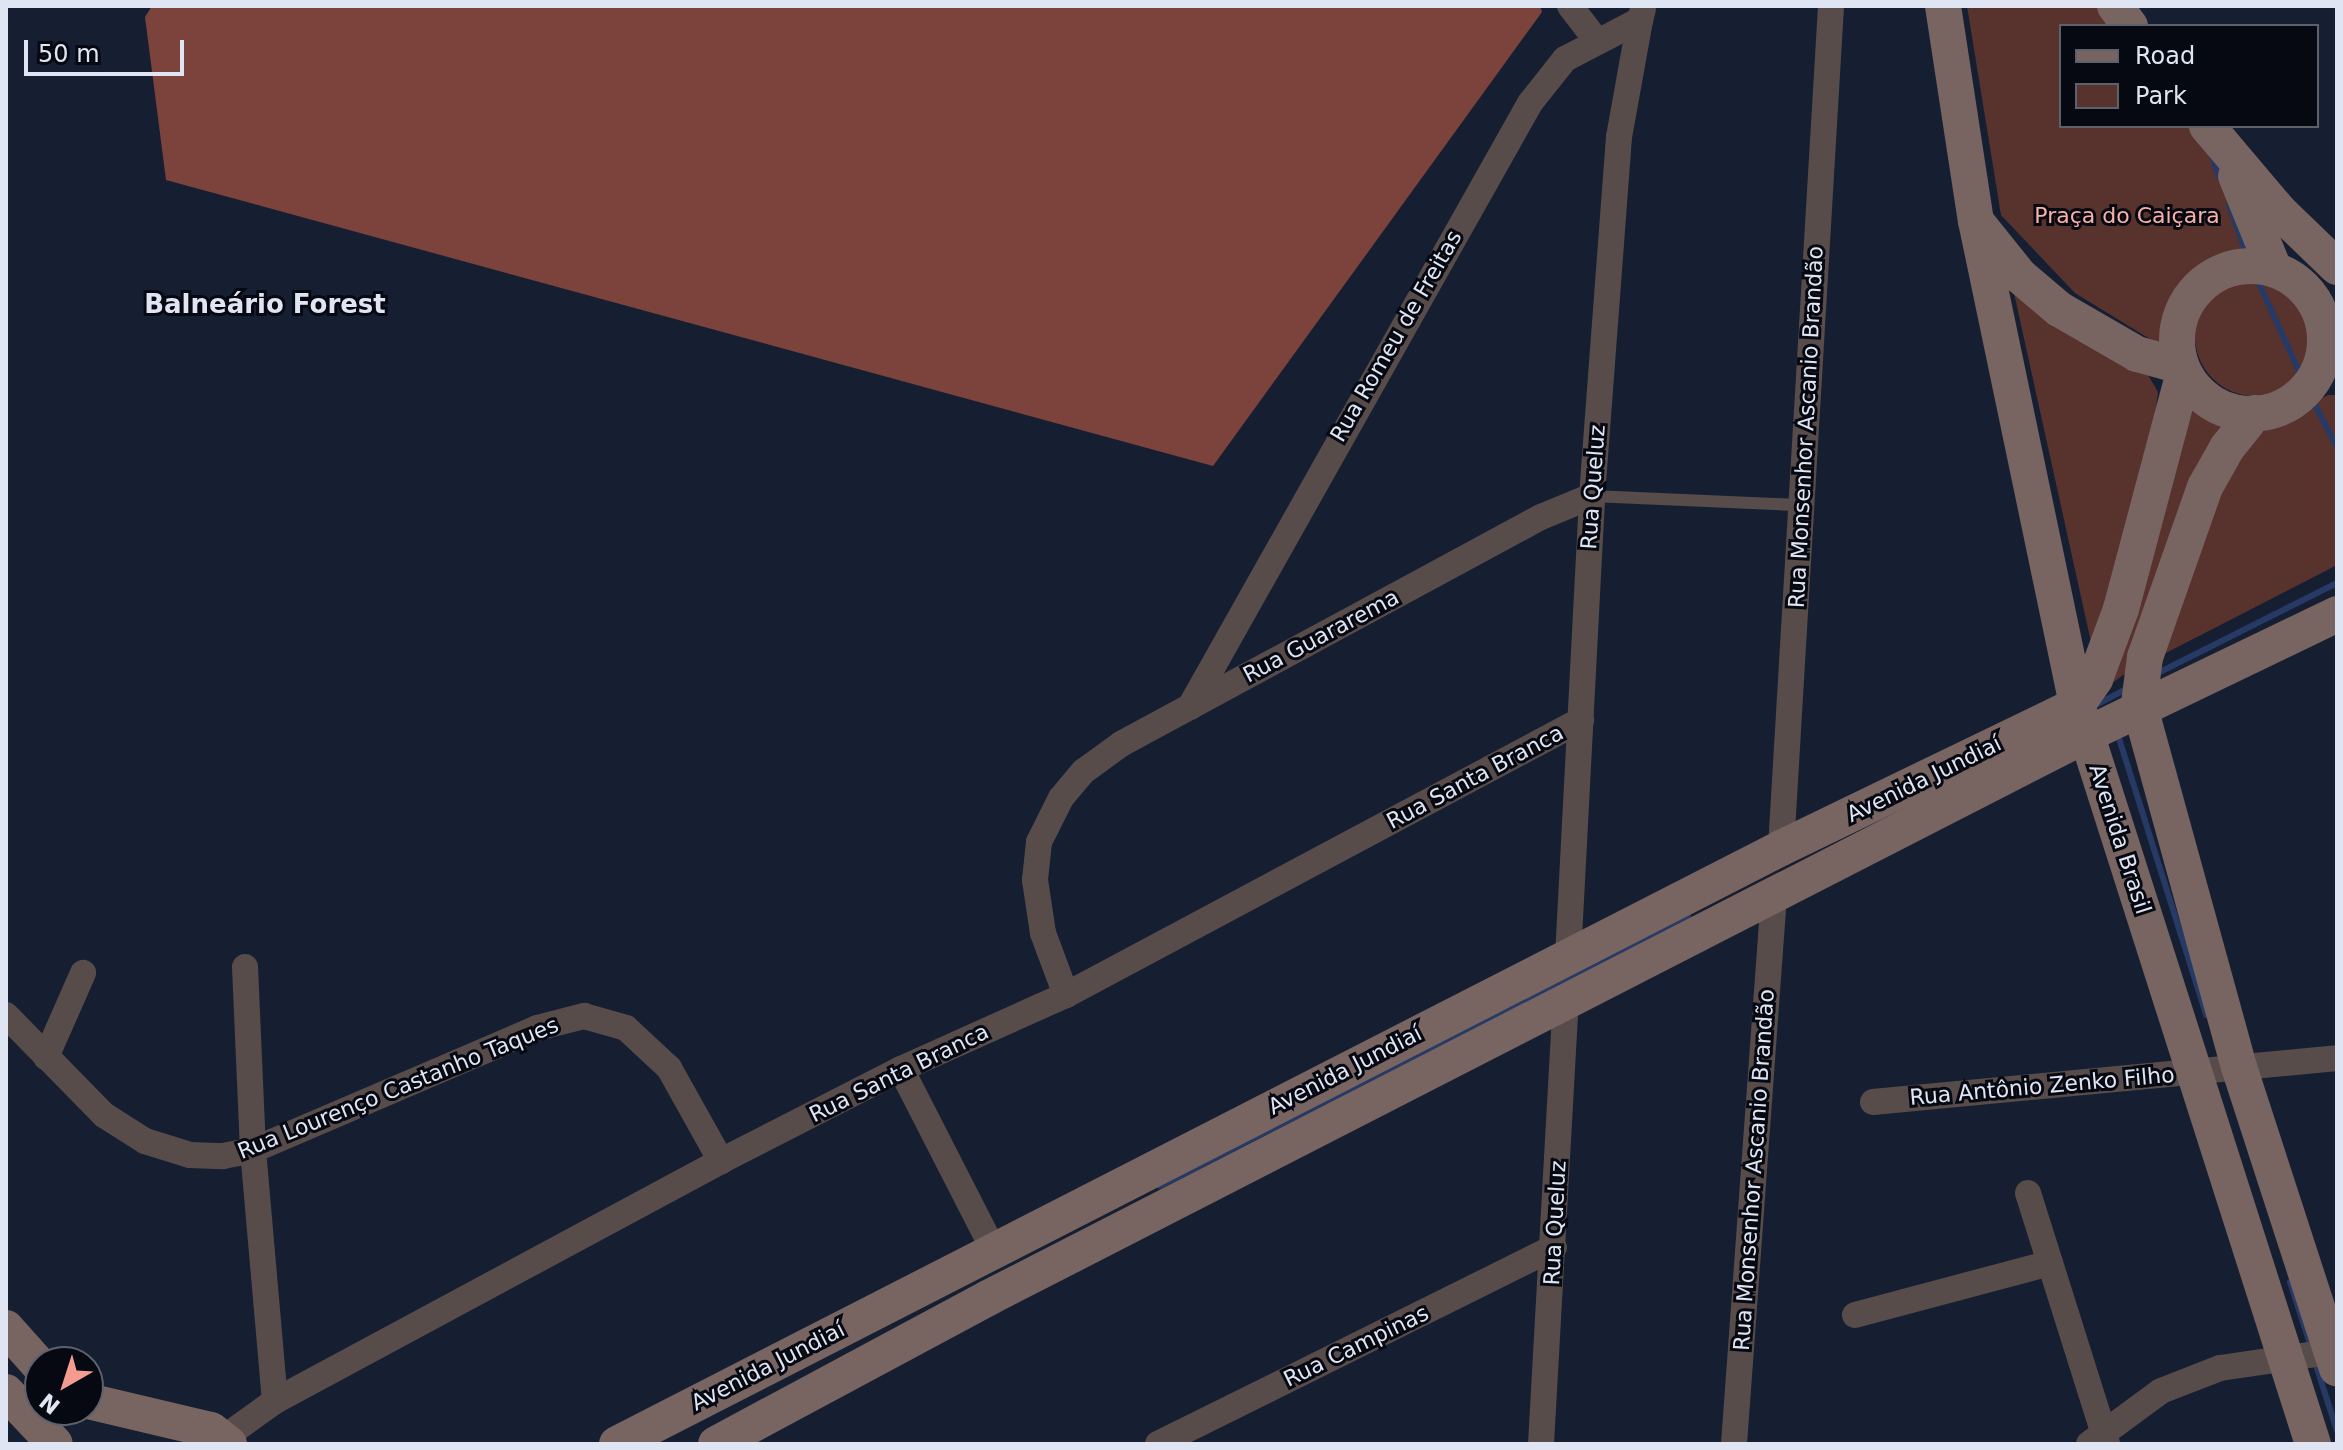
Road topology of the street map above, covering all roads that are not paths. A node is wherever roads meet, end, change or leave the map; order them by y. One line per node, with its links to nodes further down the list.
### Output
1 (1570, 6): 7 (street)
2 (1831, 6): 16 (street, Rua Monsenhor Ascanio Brandão)
3 (1943, 6): 9 (main road, Avenida Brasil)
4 (2115, 6): 6 (main road)
5 (1642, 13): 7 (street, Rua Romeu de Freitas); 15 (street, Rua Queluz)
6 (2128, 24)
7 (1597, 41): 18 (street, Rua Romeu de Freitas)
8 (2216, 137): 10 (main road); 11 (main road)
9 (1976, 221): 12 (main road); 19 (main road, Avenida Brasil)
10 (2337, 269): 11 (main road)
11 (2280, 272): 12 (main road); 13 (main road)
12 (2182, 370): 14 (main road); 19 (main road)
13 (2324, 383): 14 (main road)
14 (2255, 413): 19 (main road)
15 (1592, 496): 16 (lane, Rua Guararema); 18 (street, Rua Guararema); 20 (street, Rua Queluz)
16 (1802, 505): 21 (street, Rua Monsenhor Ascanio Brandão)
17 (2337, 614): 19 (main road)
18 (1190, 707): 26 (street, Rua Guararema)
19 (2108, 709): 21 (main road, Avenida Jundiaí); 22 (main road, Avenida Jundiaí); 32 (main road, Avenida Brasil); 32 (main road, Avenida Brasil)
20 (1581, 720): 23 (street, Rua Queluz); 26 (street, Rua Santa Branca)
21 (1781, 848): 23 (main road, Avenida Jundiaí)
22 (1774, 895): 27 (main road, Avenida Jundiaí); 54 (street, Rua Monsenhor Ascanio Brandão)
23 (1568, 957): 38 (main road, Avenida Jundiaí)
24 (245, 967): 34 (street)
25 (83, 973): 29 (street)
26 (1066, 995): 31 (street, Rua Santa Branca)
27 (1566, 1002): 37 (street, Rua Queluz); 51 (main road, Avenida Jundiaí)
28 (6, 1015): 29 (street, Rua Lourenço Castanho Taques)
29 (46, 1057): 34 (street, Rua Lourenço Castanho Taques)
30 (2337, 1058): 32 (street, Rua Antônio Zenko Filho)
31 (901, 1069): 35 (street, Rua Santa Branca); 38 (street)
32 (2218, 1069): 33 (street, Rua Antônio Zenko Filho); 43 (main road, Avenida Brasil)
33 (1873, 1102)
34 (253, 1150): 35 (street, Rua Lourenço Castanho Taques); 45 (street)
35 (721, 1161): 45 (street, Rua Santa Branca)
36 (2028, 1193): 39 (street)
37 (1554, 1247): 52 (street, Rua Campinas); 53 (street, Rua Queluz)
38 (993, 1249): 50 (main road, Avenida Jundiaí)
39 (2050, 1263): 40 (street); 47 (street)
40 (1855, 1315)
41 (6, 1328): 42 (main road)
42 (24, 1348)
43 (2320, 1356): 47 (street); 55 (main road, Avenida Brasil)
44 (15, 1393): 49 (main road)
45 (275, 1401): 48 (street, Rua Santa Branca)
46 (104, 1405): 48 (main road)
47 (2100, 1440)
48 (226, 1441)
49 (55, 1444)
50 (617, 1444)
51 (716, 1444)
52 (1158, 1444)
53 (1541, 1444)
54 (1734, 1444)
55 (2313, 1444)

